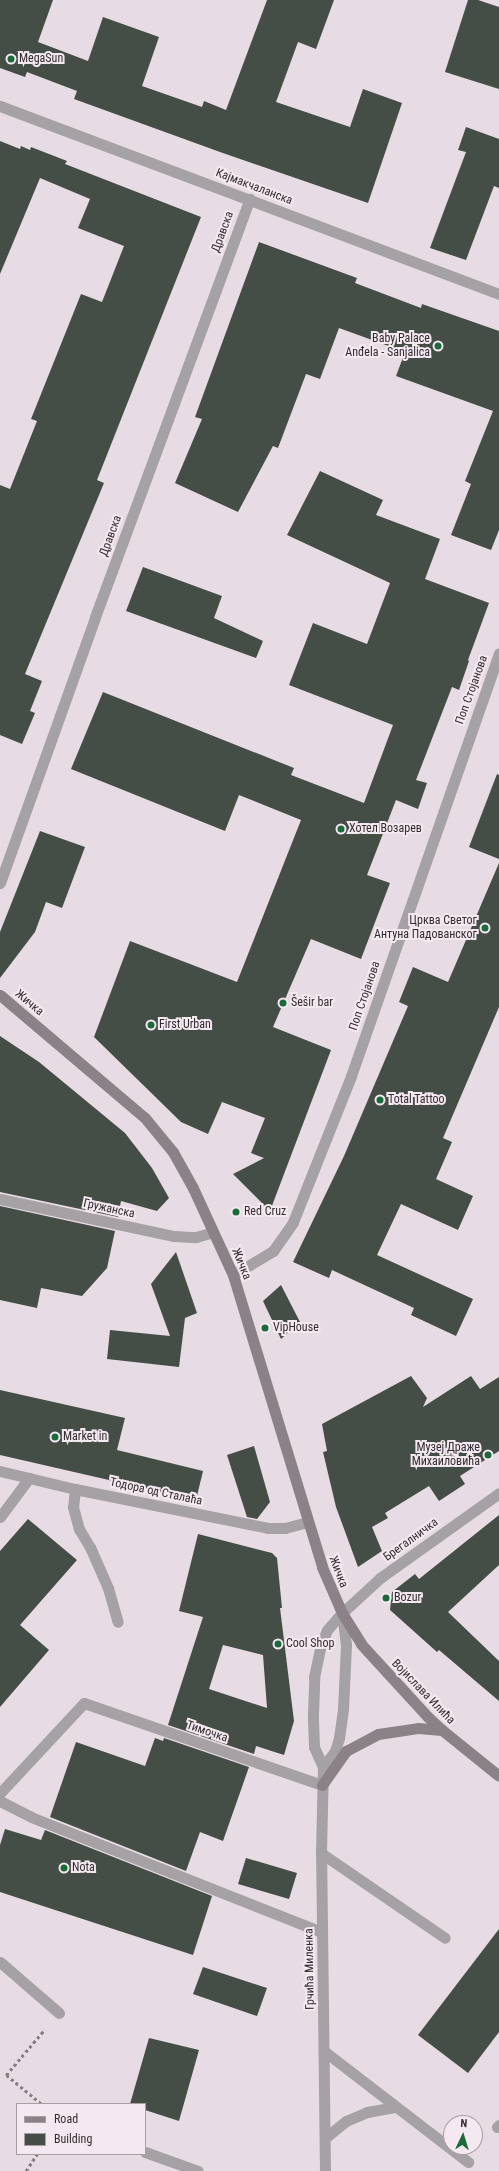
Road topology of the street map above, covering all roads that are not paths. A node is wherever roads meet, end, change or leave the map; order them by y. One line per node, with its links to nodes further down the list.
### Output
1 (0, 106): 2 (street, Кајмакчаланска)
2 (250, 199): 3 (street, Кајмакчаланска); 5 (street, Дравска)
3 (499, 294)
4 (499, 653): 9 (street, Поп Стојанова)
5 (0, 883)
6 (0, 996): 8 (main road, Жичка)
7 (0, 1198): 8 (street, Гружанска)
8 (213, 1232): 9 (main road, Жичка)
9 (233, 1275): 15 (main road, Жичка)
10 (0, 1471): 11 (street, Тодора од Сталаћа)
11 (29, 1478): 12 (street, Тодора од Сталаћа); 14 (street)
12 (75, 1489): 15 (street, Тодора од Сталаћа); 17 (street)
13 (499, 1493): 16 (street, Брегалничка)
14 (0, 1517)
15 (307, 1522): 16 (main road, Жичка)
16 (342, 1613): 18 (main road, Војислава Илића); 19 (street); 19 (street, Грчића Миленка)
17 (118, 1622)
18 (442, 1730): 20 (main road, Војислава Илића); 21 (main road)
19 (323, 1767): 21 (street, Грчића Миленка)
20 (499, 1776)
21 (322, 1785): 22 (street, Тимочка); 24 (street, Грчића Миленка)
22 (0, 1793)
23 (0, 1801): 25 (street)
24 (321, 1853): 25 (street, Грчића Миленка); 26 (street)
25 (322, 1932): 29 (street, Грчића Миленка)
26 (446, 1938)
27 (0, 1962): 28 (street)
28 (59, 2013)
29 (324, 2051): 30 (street); 31 (street, Грчића Миленка)
30 (396, 2107): 31 (street); 33 (street)
31 (325, 2138): 35 (street, Грчића Миленка)
32 (146, 2152): 34 (street)
33 (468, 2162)
34 (198, 2171)
35 (325, 2171)

